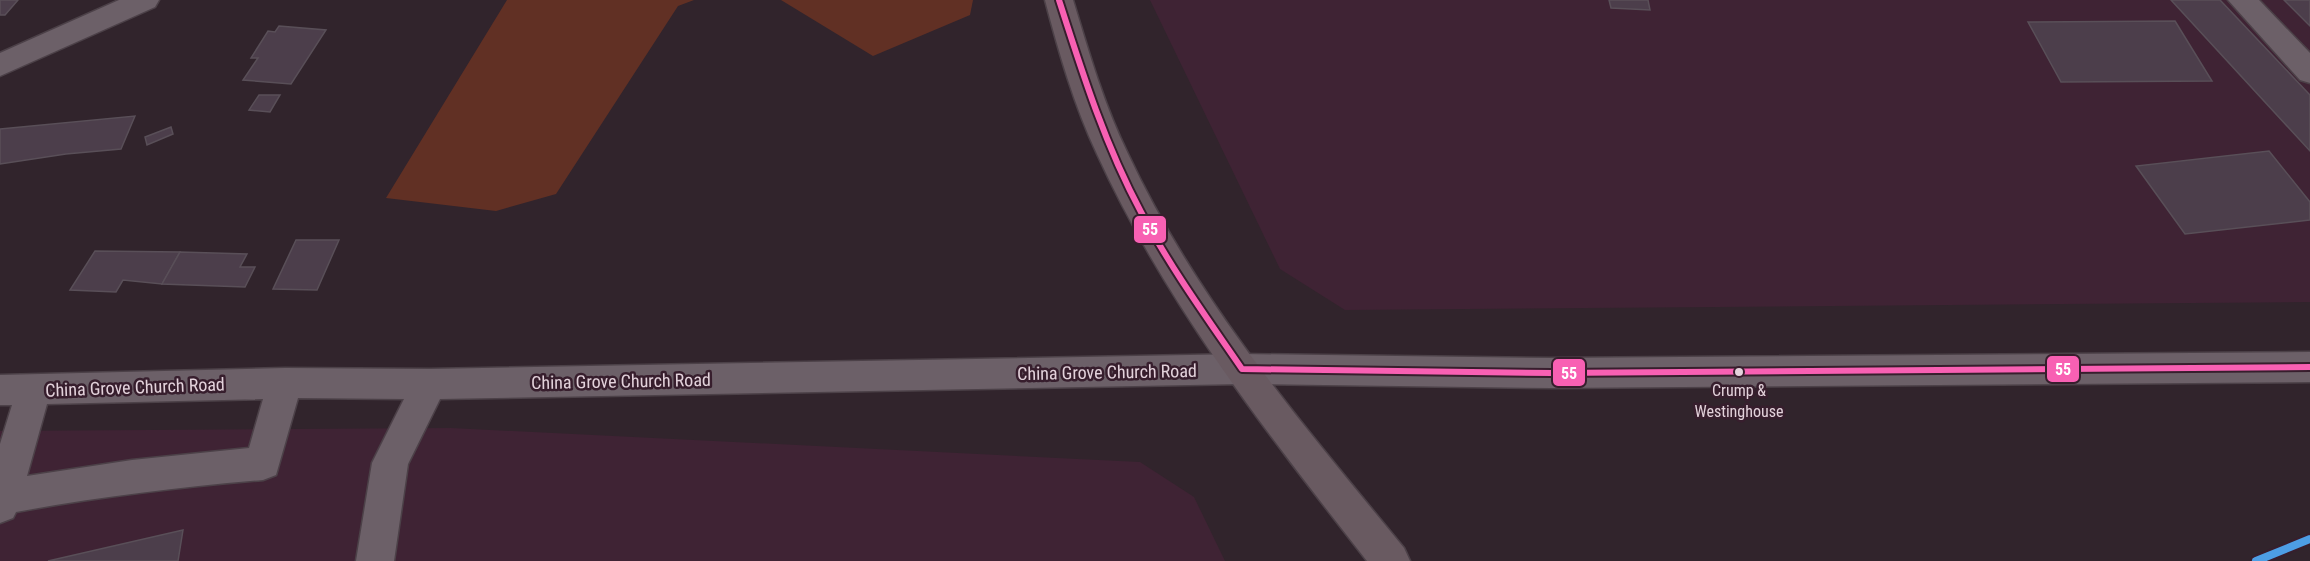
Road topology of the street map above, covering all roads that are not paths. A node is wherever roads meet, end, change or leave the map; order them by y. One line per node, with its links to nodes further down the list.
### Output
1 (145, 0): 4 (street)
2 (1059, 0): 7 (main road)
3 (2242, 0): 5 (street)
4 (0, 64)
5 (2310, 72)
6 (2310, 367): 7 (street, China Grove Church Road)
7 (1242, 369): 9 (street, China Grove Church Road); 13 (main road)
8 (285, 382): 9 (street, China Grove Church Road); 10 (street, China Grove Church Road); 11 (street)
9 (430, 384): 12 (street)
10 (17, 390): 11 (street)
11 (1, 501)
12 (375, 561)
13 (1391, 561)

